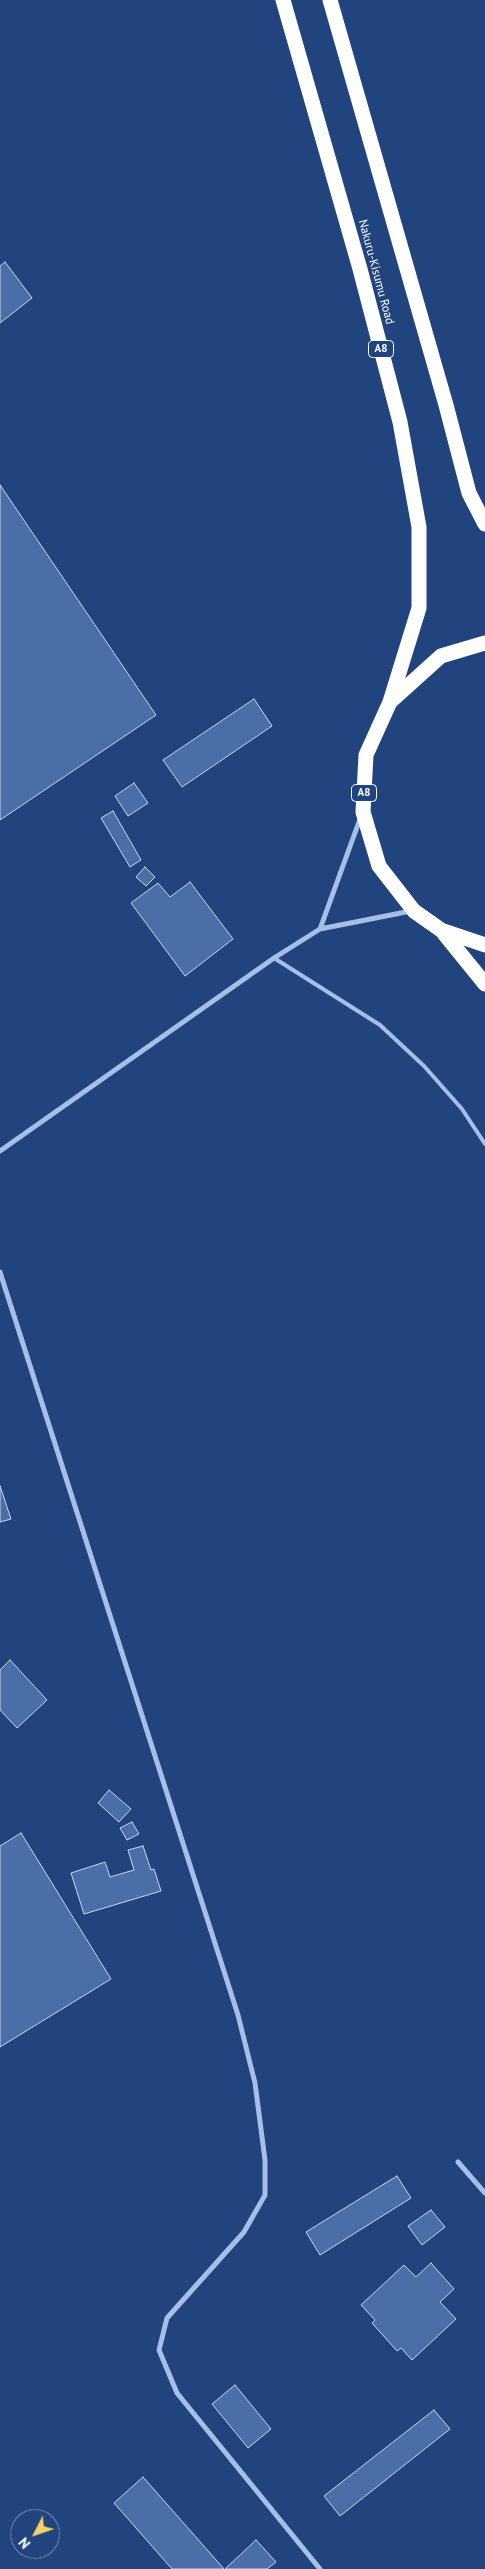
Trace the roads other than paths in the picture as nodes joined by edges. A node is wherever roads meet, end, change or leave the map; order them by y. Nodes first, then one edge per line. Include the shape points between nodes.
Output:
1 (283, 0) edge
2 (330, 0) edge
3 (485, 524) edge
4 (485, 643) edge
5 (390, 702) junction
6 (363, 812) junction
7 (414, 911) junction
8 (320, 928) junction
9 (441, 930) junction
10 (485, 946) edge
11 (274, 958) junction
12 (485, 984) edge
13 (485, 1144) edge
14 (0, 1151) edge
15 (0, 1272) edge
16 (458, 2162) dead end
17 (485, 2192) edge
18 (320, 2569) edge

1 - 5 highway, Nakuru-Kisumu Road / A8 via 400,422 420,527 419,608
2 - 3 highway via 469,493
4 - 5 highway, A8 via 441,656
5 - 6 highway, A8 via 366,755
6 - 7 highway, A8 via 379,866
6 - 8 street
7 - 8 street
7 - 9 highway, A8
8 - 11 street
9 - 10 highway, A8
9 - 12 highway, A8
11 - 13 lane via 380,1025 424,1066 462,1109
11 - 14 street
15 - 18 street via 238,2015 256,2083 266,2160 265,2195 244,2232 167,2318 159,2350 176,2393
16 - 17 street

